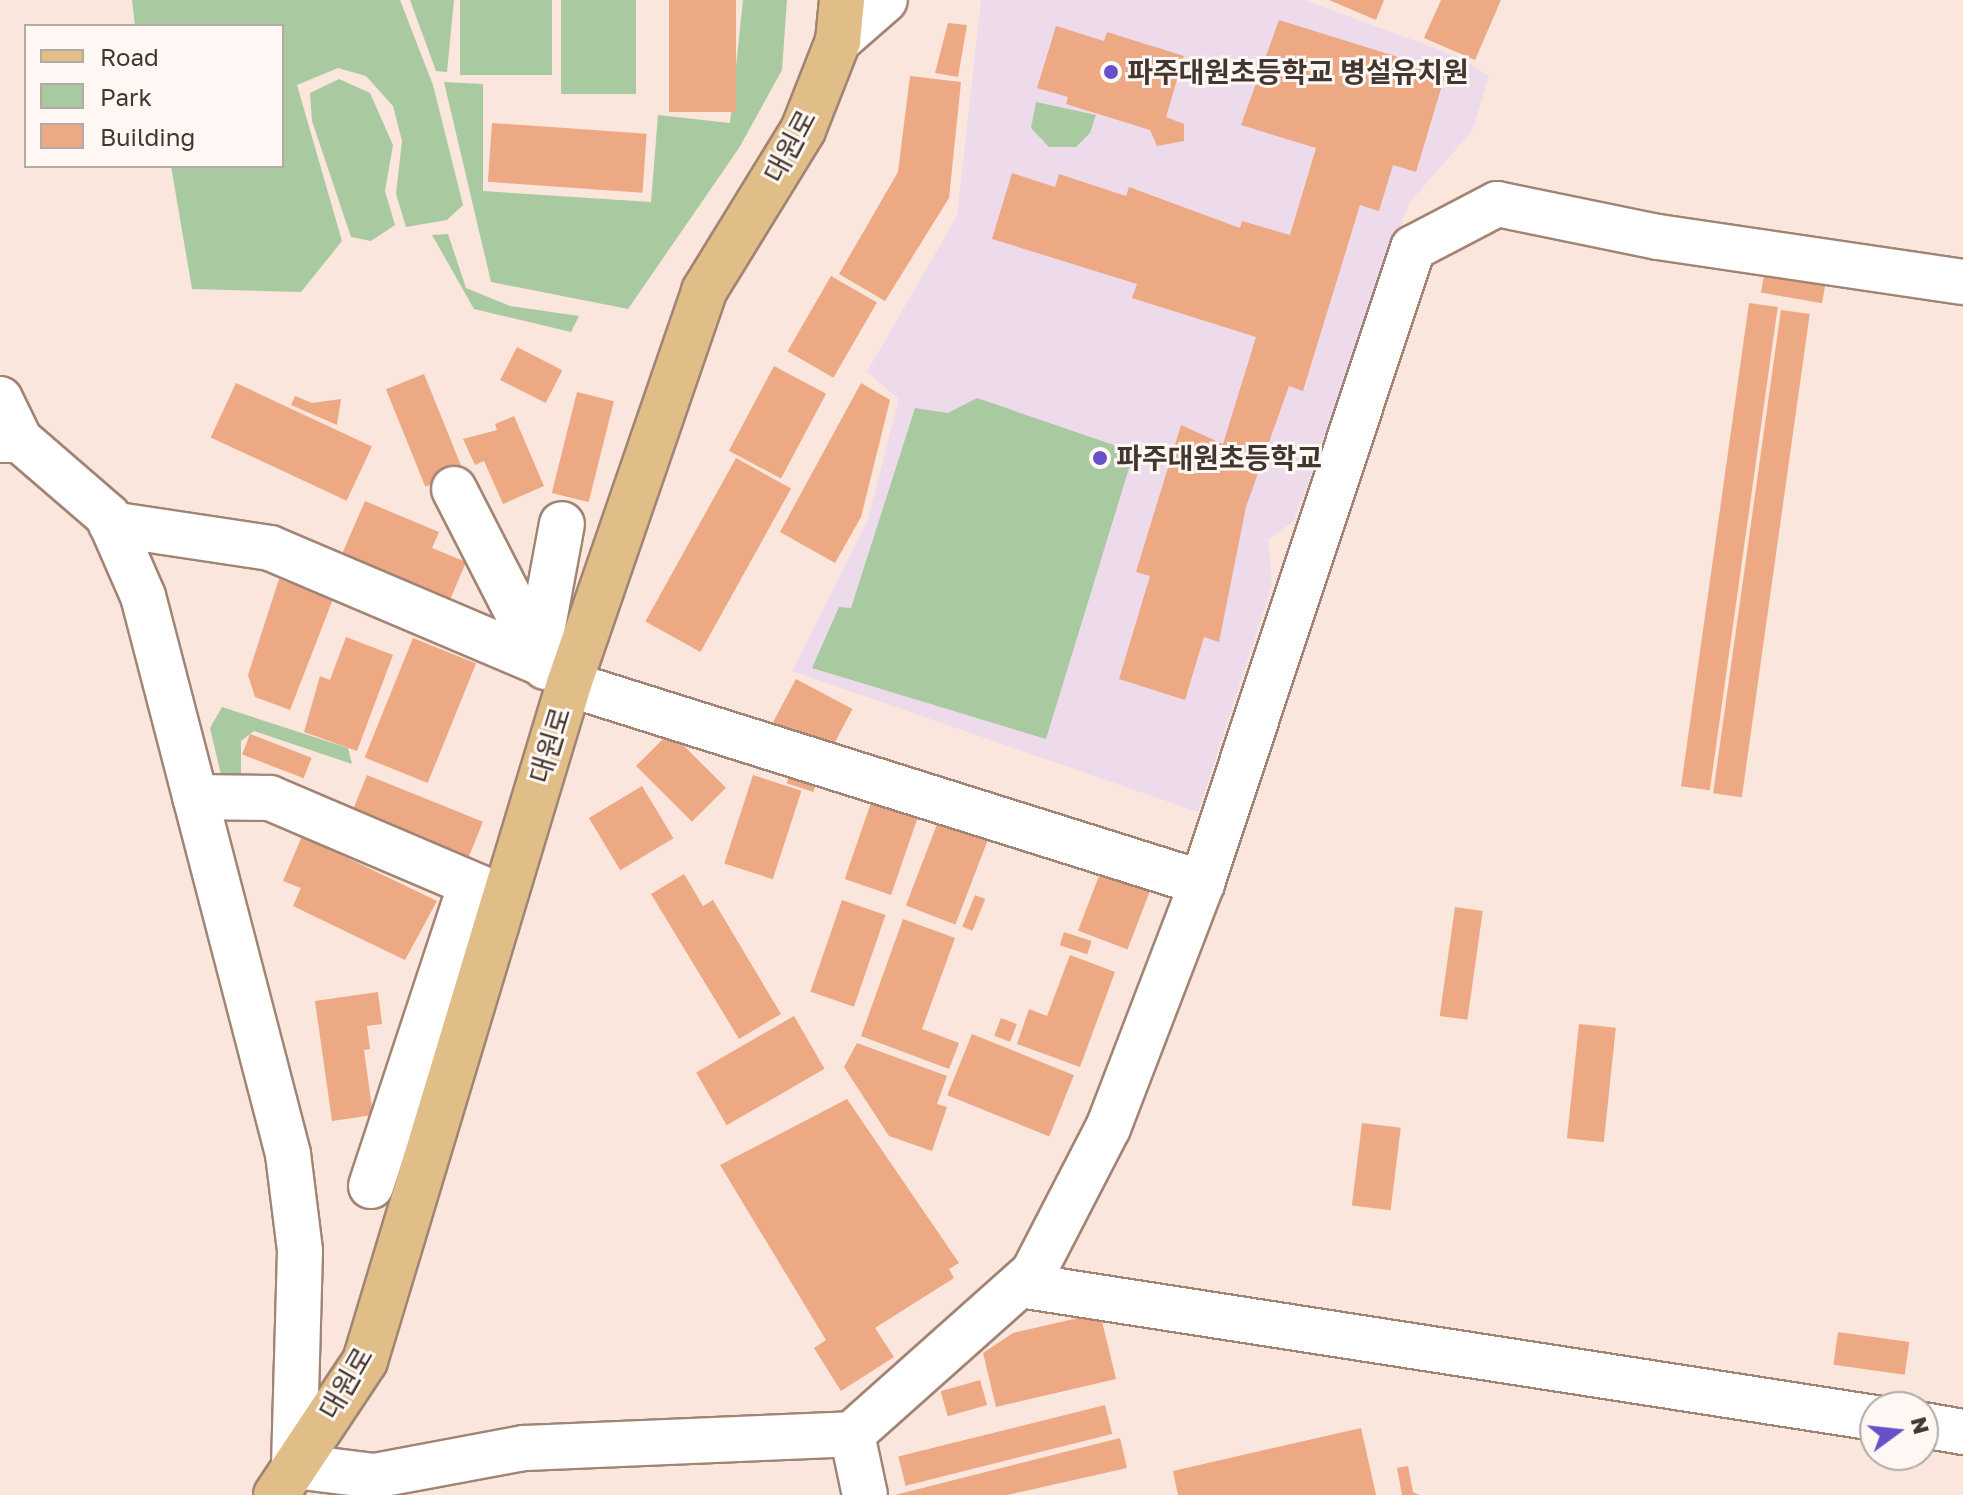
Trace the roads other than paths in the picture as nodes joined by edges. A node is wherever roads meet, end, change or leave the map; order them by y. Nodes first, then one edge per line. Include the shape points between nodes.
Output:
1 (885, 0) edge
2 (840, 20) edge
3 (1963, 282) edge
4 (0, 399) edge
5 (10, 440) edge
6 (454, 489) dead end
7 (111, 524) junction
8 (562, 524) dead end
9 (556, 670) junction
10 (195, 797) junction
11 (1202, 883) junction
12 (487, 893) junction
13 (371, 1186) dead end
14 (1020, 1285) junction
15 (1859, 1416) edge
16 (1939, 1428) edge
17 (1963, 1432) edge
18 (852, 1434) junction
19 (285, 1481) edge
20 (865, 1495) edge

1 - 2 street
2 - 9 main road, 대원로 via 803,130 704,291
3 - 11 street via 1658,237 1497,204 1413,248
4 - 5 street
5 - 7 street
6 - 9 street
7 - 9 street via 270,548
7 - 10 street via 143,596
8 - 9 street
9 - 11 street
9 - 12 main road, 대원로
10 - 12 street via 270,798
10 - 19 street via 288,1154 300,1251
11 - 14 street via 1108,1128 1033,1273
12 - 13 street
12 - 19 main road, 대원로 via 365,1361
14 - 15 street
14 - 18 street
16 - 17 street
18 - 19 street via 524,1448 374,1476
18 - 20 street

